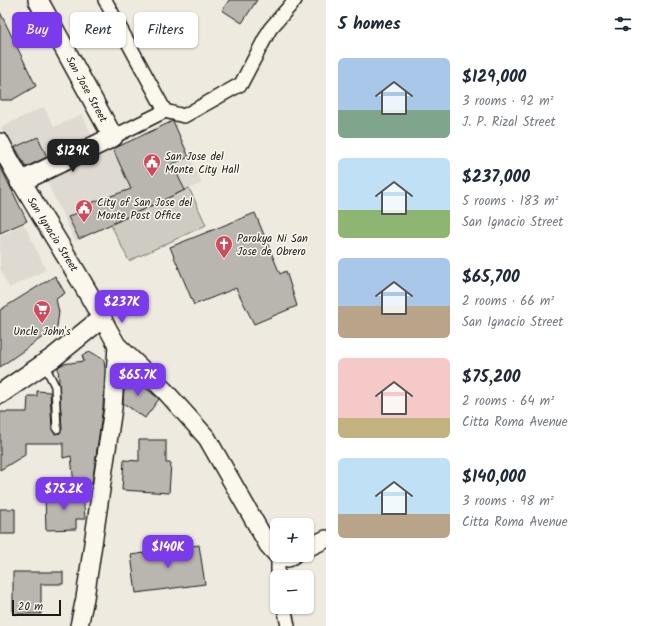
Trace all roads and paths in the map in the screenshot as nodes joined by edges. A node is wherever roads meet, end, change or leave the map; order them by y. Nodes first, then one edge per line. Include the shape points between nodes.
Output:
1 (38, 0) edge
2 (105, 0) edge
3 (295, 0) edge
4 (165, 111) junction
5 (113, 137) junction
6 (0, 143) edge
7 (20, 182) junction
8 (102, 318) junction
9 (117, 344) junction
10 (44, 364) junction
11 (0, 394) edge
12 (57, 429) dead end
13 (325, 540) edge
14 (314, 545) edge
15 (270, 547) edge
16 (285, 614) edge
17 (79, 626) edge
18 (288, 626) edge

1 - 5 main road, San Jose Street
2 - 4 street
3 - 4 street via 270,29 241,84 184,116
4 - 5 street
5 - 7 main road
6 - 7 main road, San Ignacio Street
7 - 8 main road, San Ignacio Street via 71,262
8 - 9 street, San Ignacio Street
8 - 10 main road
9 - 15 street, San Ignacio Street via 165,391 207,438
9 - 17 street via 114,408
10 - 11 main road
10 - 12 lane via 55,386
13 - 14 street
16 - 18 street

